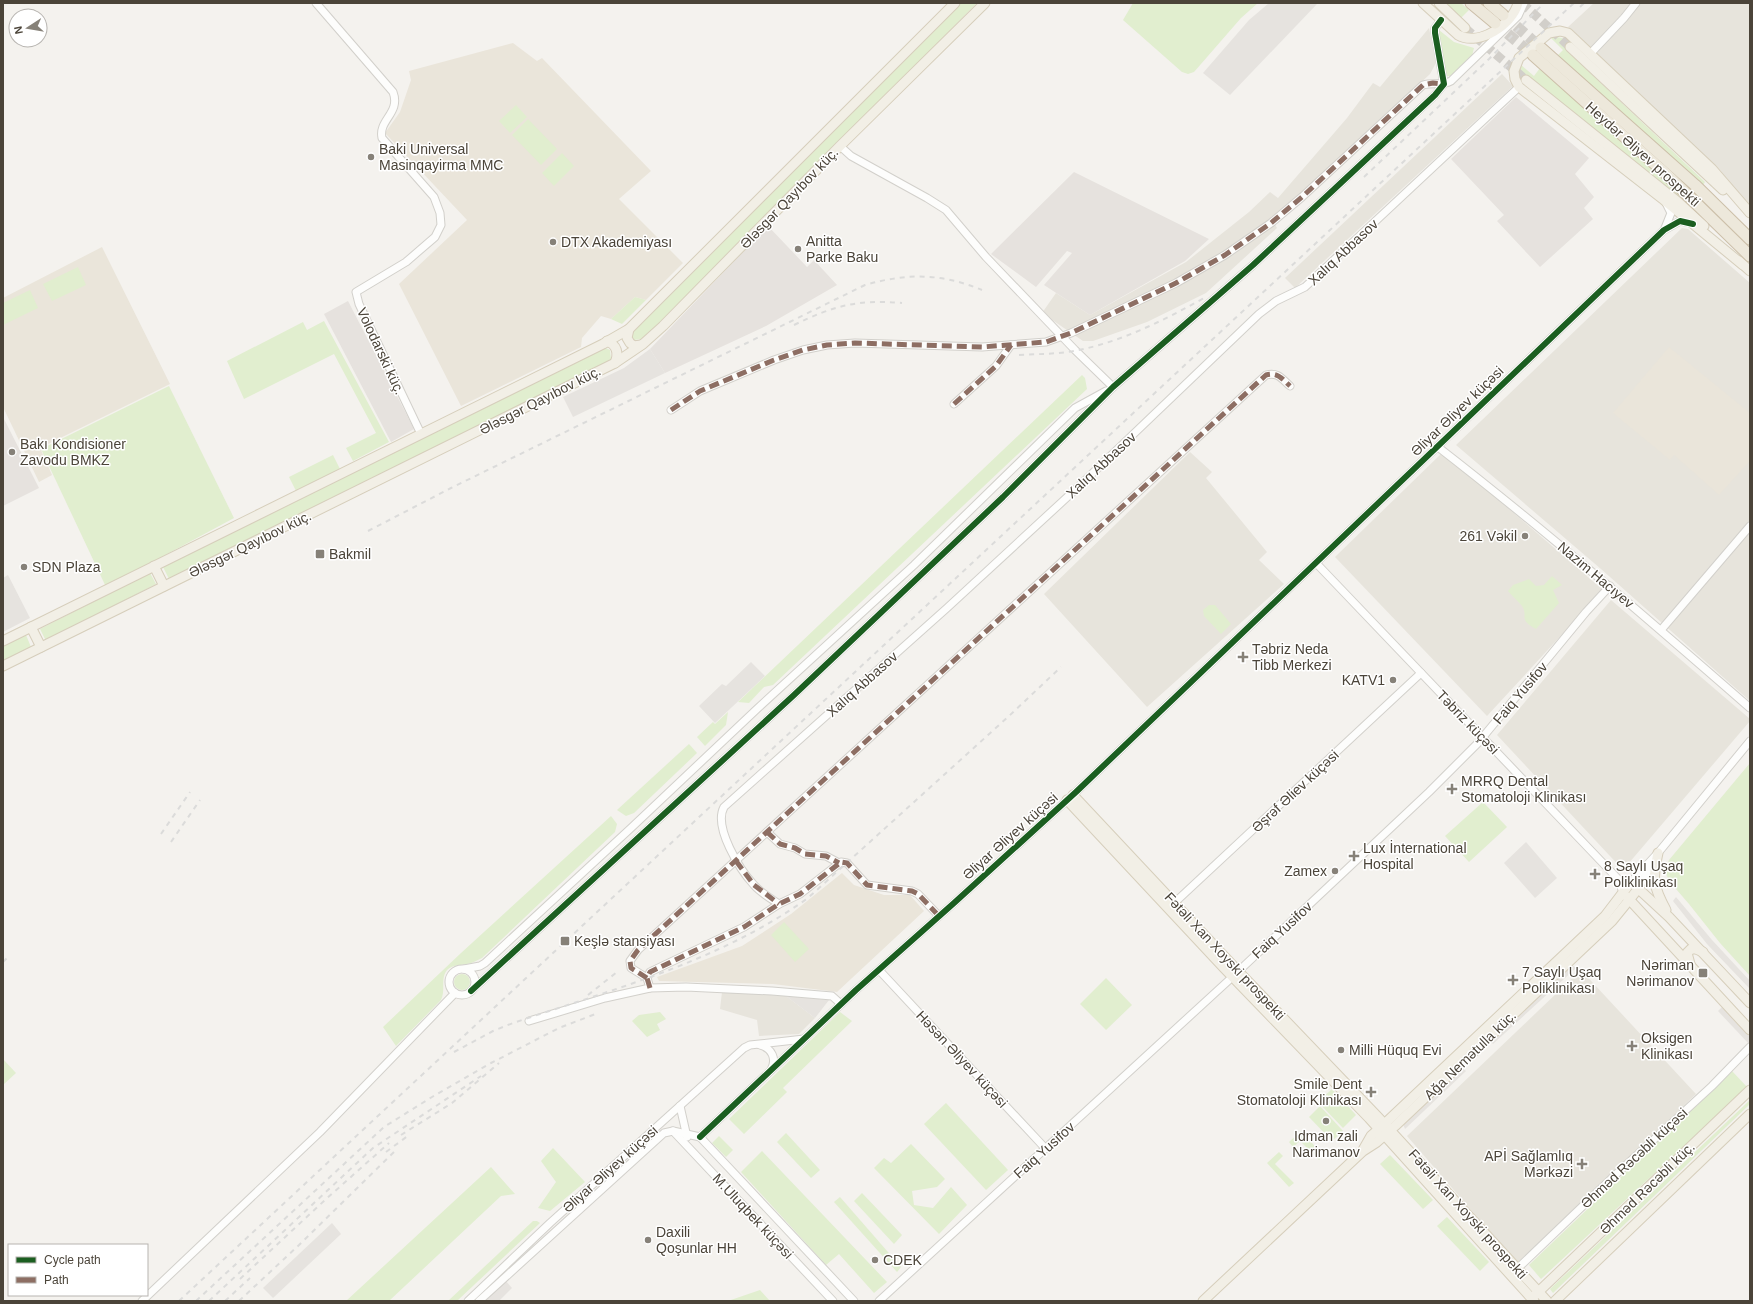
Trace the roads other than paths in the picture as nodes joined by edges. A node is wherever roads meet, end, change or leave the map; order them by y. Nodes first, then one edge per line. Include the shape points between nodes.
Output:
1 (316, 3) edge
2 (955, 3) edge
3 (985, 3) edge
4 (1423, 3) edge
5 (1439, 3) edge
6 (1471, 3) edge
7 (1489, 3) edge
8 (1518, 3) edge
9 (1524, 3) edge
10 (1636, 3) edge
11 (1503, 15) tunnel mouth
12 (1441, 20) junction
13 (1494, 23) tunnel mouth
14 (1465, 28) tunnel mouth
15 (1570, 47) tunnel mouth
16 (1541, 48) tunnel mouth
17 (1590, 54) junction
18 (1533, 55) tunnel mouth
19 (1526, 80) tunnel mouth
20 (1444, 84) junction
21 (1519, 87) junction
22 (840, 146) junction
23 (1664, 200) junction
24 (1750, 214) edge
25 (1693, 224) junction
26 (1664, 230) junction
27 (1750, 239) edge
28 (1748, 264) edge
29 (629, 329) junction
30 (1062, 337) junction
31 (607, 341) junction
32 (643, 344) junction
33 (1011, 345) junction
34 (615, 362) junction
35 (1290, 386) dead end
36 (1113, 387) junction
37 (954, 404) dead end
38 (671, 410) dead end
39 (421, 434) junction
40 (1438, 447) junction
41 (1750, 526) edge
42 (1316, 563) junction
43 (154, 566) junction
44 (164, 586) junction
45 (1610, 586) junction
46 (32, 626) junction
47 (1661, 630) junction
48 (3, 641) edge
49 (41, 647) junction
50 (3, 666) edge
51 (1421, 673) junction
52 (1750, 708) edge
53 (1483, 737) junction
54 (1750, 742) edge
55 (1070, 797) junction
56 (767, 832) junction
57 (1658, 853) junction
58 (736, 861) junction
59 (839, 863) junction
60 (1619, 880) junction
61 (1631, 882) junction
62 (1638, 889) junction
63 (1623, 893) junction
64 (1630, 900) junction
65 (779, 904) junction
66 (1171, 905) junction
67 (939, 916) junction
68 (1669, 916) junction
69 (1703, 952) junction
70 (1690, 964) junction
71 (464, 969) junction
72 (879, 970) junction
73 (1235, 974) junction
74 (647, 978) junction
75 (650, 988) junction
76 (471, 991) junction
77 (455, 993) junction
78 (1750, 1003) edge
79 (841, 1004) junction
80 (529, 1021) dead end
81 (1750, 1030) edge
82 (804, 1039) junction
83 (758, 1044) junction
84 (1750, 1047) edge
85 (770, 1073) junction
86 (1750, 1090) edge
87 (680, 1106) junction
88 (1750, 1114) edge
89 (1386, 1128) junction
90 (672, 1131) junction
91 (687, 1134) junction
92 (700, 1137) junction
93 (690, 1148) junction
94 (1045, 1148) junction
95 (550, 1223) junction
96 (556, 1230) junction
97 (1517, 1269) junction
98 (148, 1295) edge
99 (1536, 1295) edge
100 (468, 1301) edge
101 (480, 1301) edge
102 (833, 1301) edge
103 (854, 1301) edge
104 (879, 1301) edge
105 (1203, 1301) edge
106 (1546, 1301) edge
107 (1555, 1301) edge

1 - 39 street, Volodarski küç. via 393,92 394,109 381,129 382,138 438,204 441,225 435,237 406,262 356,292 358,304
2 - 29 main road, Ələsgər Qayıbov küç.
3 - 22 main road, Ələsgər Qayıbov küç.
4 - 12 main road
5 - 14 main road
6 - 13 highway
7 - 11 highway
8 - 12 main road via 1511,16 1492,33 1481,38 1461,36
9 - 20 street via 1518,16 1454,78
10 - 17 street
12 - 20 street via 1436,26 1435,33
15 - 24 main road
16 - 27 highway, Heydər Əliyev prospekti via 1695,184
17 - 21 main road via 1568,33 1549,33 1515,64 1514,75
17 - 24 main road via 1712,169
18 - 28 highway, Heydər Əliyev prospekti via 1665,173
19 - 28 main road via 1685,208
20 - 30 street via 1423,85 1294,205 1225,254 1176,283
20 - 36 street via 1252,265
21 - 23 main road
21 - 58 street, Xalıq Abbasov via 1305,287 1259,314 947,608 724,807 721,816 725,837
22 - 30 street via 851,156 946,210 986,257
22 - 32 main road, Ələsgər Qayıbov küç.
23 - 25 main road
23 - 26 street, Əliyar Əliyev küçəsi via 1671,213
25 - 26 street, Əliyar Əliyev küçəsi via 1680,221
25 - 28 main road
26 - 40 street, Əliyar Əliyev küçəsi
29 - 31 main road, Ələsgər Qayıbov küç.
29 - 32 main road via 626,338 630,343 634,346
30 - 33 street via 1046,342
30 - 36 street
31 - 34 main road via 616,349
31 - 39 main road, Ələsgər Qayıbov küç.
32 - 34 main road, Ələsgər Qayıbov küç.
33 - 37 street via 996,366
33 - 38 street via 827,345 767,362 700,391
34 - 44 main road, Ələsgər Qayıbov küç.
35 - 56 street via 1279,376 1266,375
36 - 71 street via 1075,408 914,565 490,958 480,966
36 - 76 street via 1003,498
39 - 43 main road, Ələsgər Qayıbov küç.
40 - 42 street, Əliyar Əliyev küçəsi
40 - 45 street, Nazim Hacıyev
41 - 47 street
42 - 51 street, Təbriz küçəsi
42 - 55 street, Əliyar Əliyev küçəsi
43 - 44 main road
43 - 46 main road, Ələsgər Qayıbov küç.
44 - 49 main road, Ələsgər Qayıbov küç.
45 - 47 street, Nazim Hacıyev
45 - 53 street, Faiq Yusifov
46 - 48 main road, Ələsgər Qayıbov küç.
46 - 49 main road
47 - 52 street, Nazim Hacıyev
49 - 50 main road, Ələsgər Qayıbov küç.
51 - 53 street, Təbriz küçəsi
51 - 66 street, Əşrəf Əliev küçəsi
53 - 60 street, Təbriz küçəsi
53 - 73 street, Faiq Yusifov via 1375,843
54 - 57 street
55 - 66 main road, Fətəli Xan Xoyski prospekti
55 - 67 street, Əliyar Əliyev küçəsi
56 - 58 street
56 - 59 street via 780,844 805,854 826,856
57 - 61 street
57 - 62 street
57 - 68 main road via 1654,884
58 - 65 street, Xalıq Abbasov via 754,885
58 - 74 street via 633,957 630,961 631,968
59 - 65 street via 800,894
59 - 67 street via 847,863 867,885 912,891
60 - 61 street
60 - 63 street
61 - 62 main road
61 - 63 main road, Ağa Nemətulla küç.
62 - 64 main road, Ağa Nemətulla küç.
62 - 68 main road
63 - 64 main road
63 - 89 main road, Ağa Nemətulla küç. via 1612,908
64 - 70 main road
64 - 89 main road, Ağa Nemətulla küç. via 1606,927
65 - 74 street via 722,939 650,972
66 - 73 main road, Fətəli Xan Xoyski prospekti
67 - 72 street, Əliyar Əliyev küçəsi
68 - 69 main road
69 - 70 main road via 1691,949 1687,954
69 - 78 main road
70 - 81 main road
71 - 76 street via 473,976 474,984
71 - 77 street via 456,971 450,977 450,986
72 - 79 street, Əliyar Əliyev küçəsi
72 - 94 street, Həsən Əliyev küçəsi
73 - 89 main road, Fətəli Xan Xoyski prospekti
73 - 94 street, Faiq Yusifov
74 - 75 street
75 - 79 street via 686,987 832,996
75 - 80 street via 604,998
76 - 77 street via 463,995
77 - 98 street via 320,1132
79 - 82 street, Əliyar Əliyev küçəsi
82 - 83 street, Əliyar Əliyev küçəsi
82 - 85 street, Əliyar Əliyev küçəsi
83 - 85 street via 767,1048 774,1057
83 - 87 street, Əliyar Əliyev küçəsi via 744,1048
84 - 97 street, Əhməd Rəcəbli küçəsi via 1712,1086
85 - 92 street, Əliyar Əliyev küçəsi
86 - 99 main road, Əhməd Rəcəbli küç.
87 - 91 street
87 - 95 street, Əliyar Əliyev küçəsi
88 - 107 main road, Əhməd Rəcəbli küç.
89 - 97 main road, Fətəli Xan Xoyski prospekti
89 - 99 main road, Fətəli Xan Xoyski prospekti via 1521,1286
89 - 105 main road via 1371,1136 1363,1151
90 - 91 street, Əliyar Əliyev küçəsi
90 - 93 street, M.Uluqbek küçəsi
90 - 96 street, Əliyar Əliyev küçəsi via 664,1133
91 - 92 street, Əliyar Əliyev küçəsi
91 - 93 street
92 - 103 street, M.Uluqbek küçəsi
93 - 102 street, M.Uluqbek küçəsi
94 - 104 street, Faiq Yusifov
95 - 96 street
95 - 100 street, Əliyar Əliyev küçəsi
96 - 101 street, Əliyar Əliyev küçəsi
97 - 99 main road, Fətəli Xan Xoyski prospekti
99 - 106 main road

